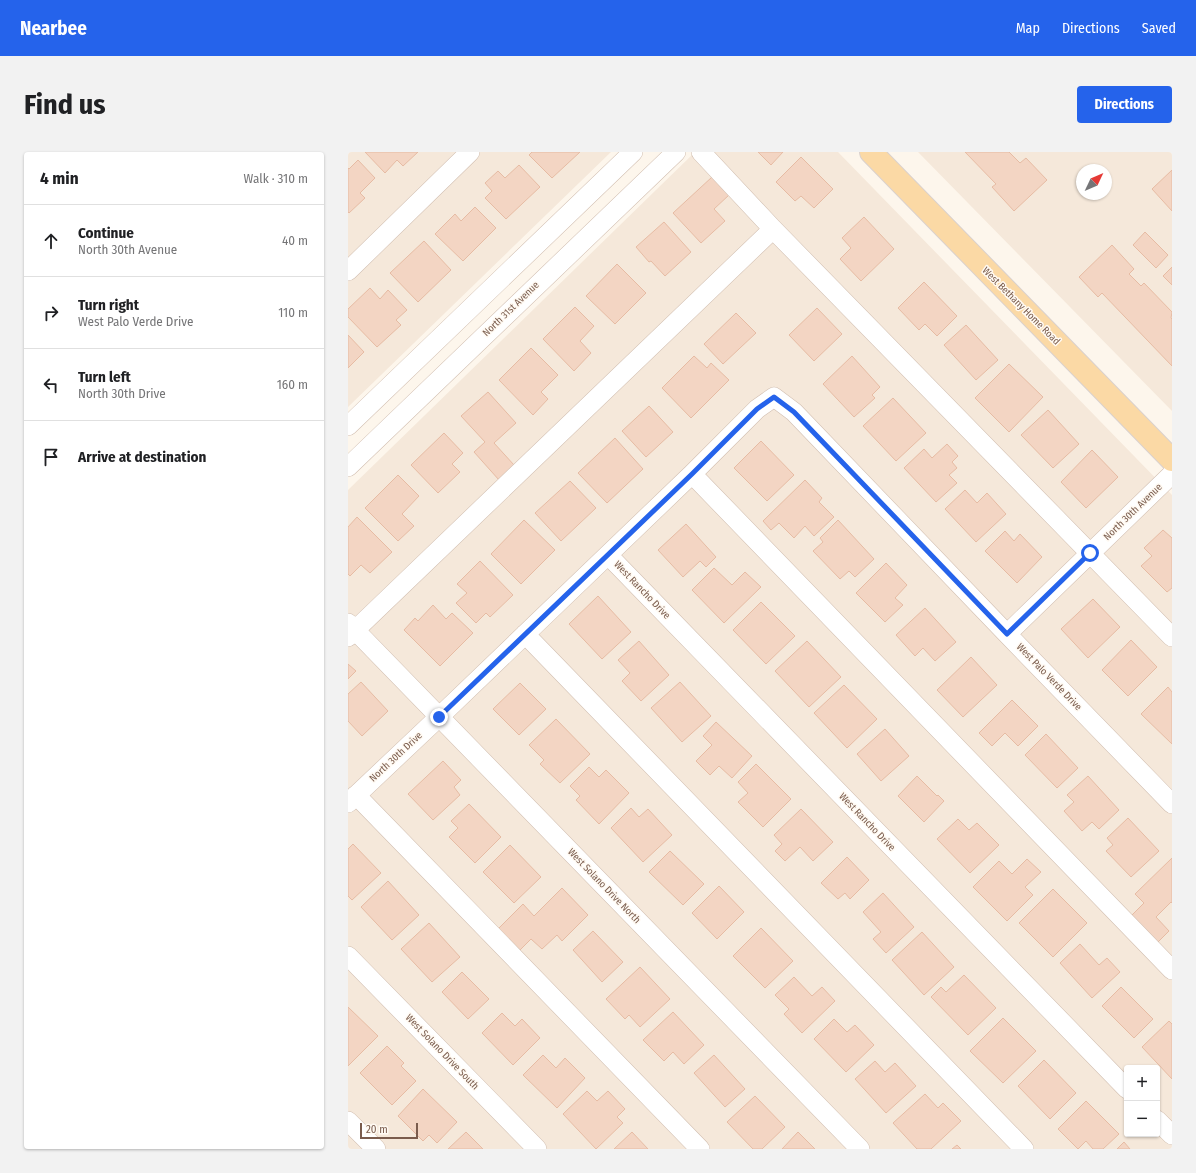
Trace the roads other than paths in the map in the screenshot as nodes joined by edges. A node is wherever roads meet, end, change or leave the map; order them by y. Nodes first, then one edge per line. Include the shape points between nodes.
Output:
1 (470, 152) edge
2 (633, 152) edge
3 (676, 152) edge
4 (701, 152) edge
5 (871, 152) edge
6 (773, 229) junction
7 (348, 271) edge
8 (501, 280) junction
9 (521, 300) junction
10 (774, 397) joint
11 (348, 426) edge
12 (1172, 460) edge
13 (348, 467) edge
14 (692, 474) junction
15 (1172, 474) edge
16 (1090, 553) junction
17 (608, 555) junction
18 (350, 630) edge
19 (526, 634) junction
20 (1007, 634) junction
21 (1172, 637) edge
22 (439, 717) junction
23 (352, 799) edge
24 (1172, 804) edge
25 (348, 956) edge
26 (1172, 970) edge
27 (1124, 1086) edge
28 (348, 1120) edge
29 (1160, 1123) edge
30 (1172, 1136) edge
31 (376, 1149) edge
32 (537, 1149) edge
33 (700, 1149) edge
34 (860, 1149) edge
35 (1024, 1149) edge

1 - 7 street
2 - 8 street
3 - 9 street, North 31st Avenue
4 - 6 street
5 - 12 main road, West Bethany Home Road
6 - 16 street
6 - 18 street
8 - 9 street
8 - 11 street
9 - 13 street, North 31st Avenue
10 - 14 street, North 30th Drive via 757,409
10 - 20 street, West Palo Verde Drive via 794,412
14 - 17 street, North 30th Drive
14 - 26 street
15 - 16 street, North 30th Avenue
16 - 20 street, North 30th Avenue
16 - 21 street
17 - 19 street, North 30th Drive
17 - 27 street, West Rancho Drive
18 - 22 street, West Solano Drive North
19 - 22 street, North 30th Drive
19 - 35 street
20 - 24 street, West Palo Verde Drive
22 - 23 street, North 30th Drive
22 - 34 street, West Solano Drive North
23 - 33 street
25 - 32 street, West Solano Drive South
28 - 31 street
29 - 30 street

